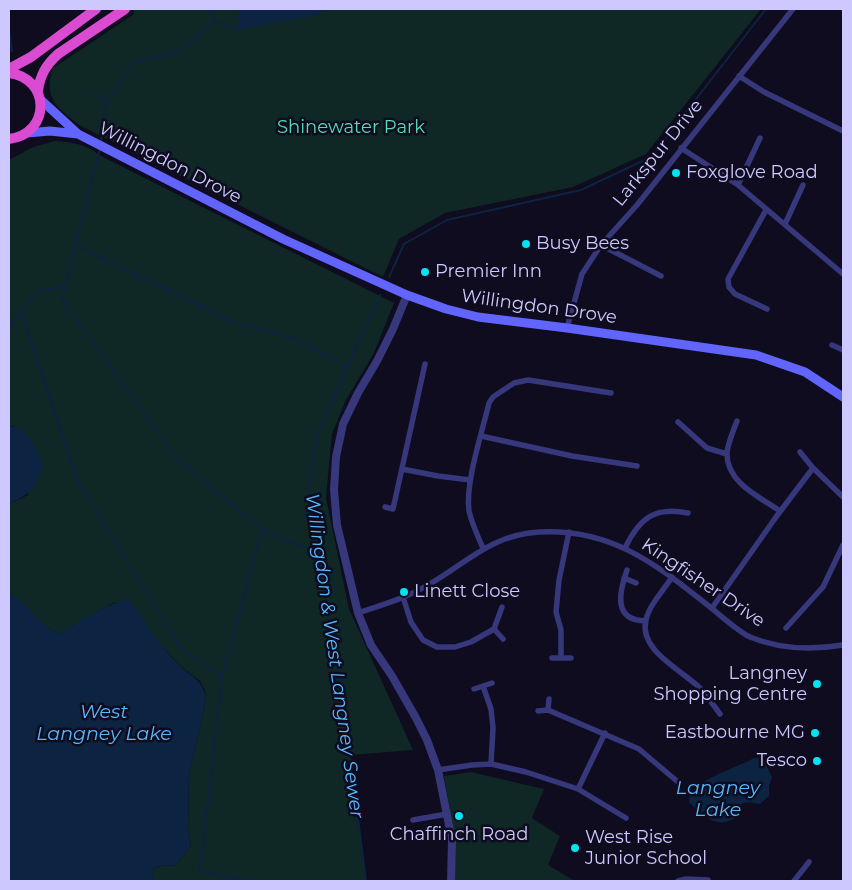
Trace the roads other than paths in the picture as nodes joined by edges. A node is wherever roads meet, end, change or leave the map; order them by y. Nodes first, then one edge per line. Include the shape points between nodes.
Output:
1 (96, 9) edge
2 (125, 9) edge
3 (792, 9) edge
4 (9, 71) edge
5 (739, 76) junction
6 (39, 95) junction
7 (843, 131) edge
8 (27, 133) junction
9 (78, 134) junction
10 (760, 138) dead end
11 (11, 139) edge
12 (681, 148) junction
13 (803, 185) dead end
14 (738, 186) junction
15 (766, 210) junction
16 (785, 224) junction
17 (601, 245) junction
18 (843, 272) edge
19 (661, 276) dead end
20 (407, 295) junction
21 (767, 309) dead end
22 (568, 328) junction
23 (832, 345) dead end
24 (843, 350) edge
25 (425, 364) dead end
26 (611, 393) dead end
27 (843, 397) edge
28 (737, 420) dead end
29 (678, 422) dead end
30 (482, 436) junction
31 (800, 452) dead end
32 (727, 454) junction
33 (637, 466) dead end
34 (813, 468) junction
35 (402, 469) junction
36 (470, 480) junction
37 (843, 497) edge
38 (385, 507) dead end
39 (780, 511) junction
40 (688, 513) dead end
41 (569, 532) junction
42 (483, 548) junction
43 (625, 548) junction
44 (843, 550) edge
45 (626, 570) dead end
46 (672, 577) junction
47 (624, 578) junction
48 (636, 583) dead end
49 (403, 597) junction
50 (502, 607) dead end
51 (712, 608) junction
52 (358, 613) junction
53 (645, 621) junction
54 (786, 628) dead end
55 (494, 629) junction
56 (503, 639) dead end
57 (843, 645) edge
58 (552, 658) dead end
59 (561, 658) junction
60 (571, 658) dead end
61 (492, 683) dead end
62 (483, 686) junction
63 (474, 689) dead end
64 (549, 699) dead end
65 (548, 710) junction
66 (538, 712) dead end
67 (720, 714) dead end
68 (605, 733) junction
69 (491, 764) junction
70 (438, 770) junction
71 (678, 782) dead end
72 (578, 789) junction
73 (447, 814) junction
74 (626, 818) dead end
75 (413, 820) dead end
76 (809, 862) dead end
77 (708, 872) dead end
78 (451, 881) edge
79 (678, 881) edge
80 (708, 881) edge
81 (794, 881) edge

1 - 4 highway
2 - 6 highway via 58,54 41,75
3 - 5 street, Larkspur Drive
4 - 6 highway via 26,78
5 - 7 street
5 - 12 street, Larkspur Drive
6 - 8 highway via 41,109 34,126
6 - 9 main road, Willingdon Drove
8 - 9 main road, Willingdon Drove
8 - 11 highway
9 - 20 main road, Willingdon Drove via 283,239
10 - 14 street
12 - 14 street
12 - 17 street, Larkspur Drive
13 - 16 street
14 - 15 street
15 - 16 street
15 - 21 street via 728,279 729,288 735,294
16 - 18 street
17 - 19 street
17 - 22 street, Larkspur Drive via 582,274
20 - 22 main road, Willingdon Drove via 446,310 478,317
20 - 52 street via 393,329 343,424 336,458 337,525
22 - 27 main road, Willingdon Drove via 756,354 805,372
23 - 24 street
25 - 35 street
26 - 30 street via 528,380 514,382 489,403
28 - 32 street
29 - 32 street via 707,448
30 - 33 street via 572,456
30 - 36 street
31 - 34 street
32 - 39 street via 733,474 741,485
34 - 37 street
34 - 39 street
35 - 36 street
35 - 38 street via 393,509
36 - 42 street via 470,512
39 - 51 street
40 - 43 street via 663,511 652,515 640,524
41 - 42 street, Kingfisher Drive via 538,532
41 - 43 street, Kingfisher Drive via 596,536
41 - 59 street via 556,612 561,630
42 - 49 street, Kingfisher Drive via 428,585
43 - 46 street, Kingfisher Drive
44 - 54 street via 823,587
45 - 47 street
46 - 51 street, Kingfisher Drive
46 - 53 street
47 - 48 street
47 - 53 street via 620,599 622,610 628,618
49 - 52 street, Kingfisher Drive
49 - 55 street via 411,622 422,640 437,647 455,647 471,642
50 - 55 street
51 - 57 street, Kingfisher Drive via 749,636 772,644 817,648
52 - 70 street via 371,646 416,718
53 - 67 street via 651,647 701,689
55 - 56 street
58 - 59 street
59 - 60 street
61 - 62 street
62 - 63 street
62 - 69 street via 493,728
64 - 65 street
65 - 66 street
65 - 68 street
68 - 71 street via 639,749
68 - 72 street
69 - 70 street
69 - 72 street
70 - 73 street
72 - 74 street
73 - 75 street
73 - 78 street via 452,840
76 - 81 street
77 - 80 street
79 - 80 street

